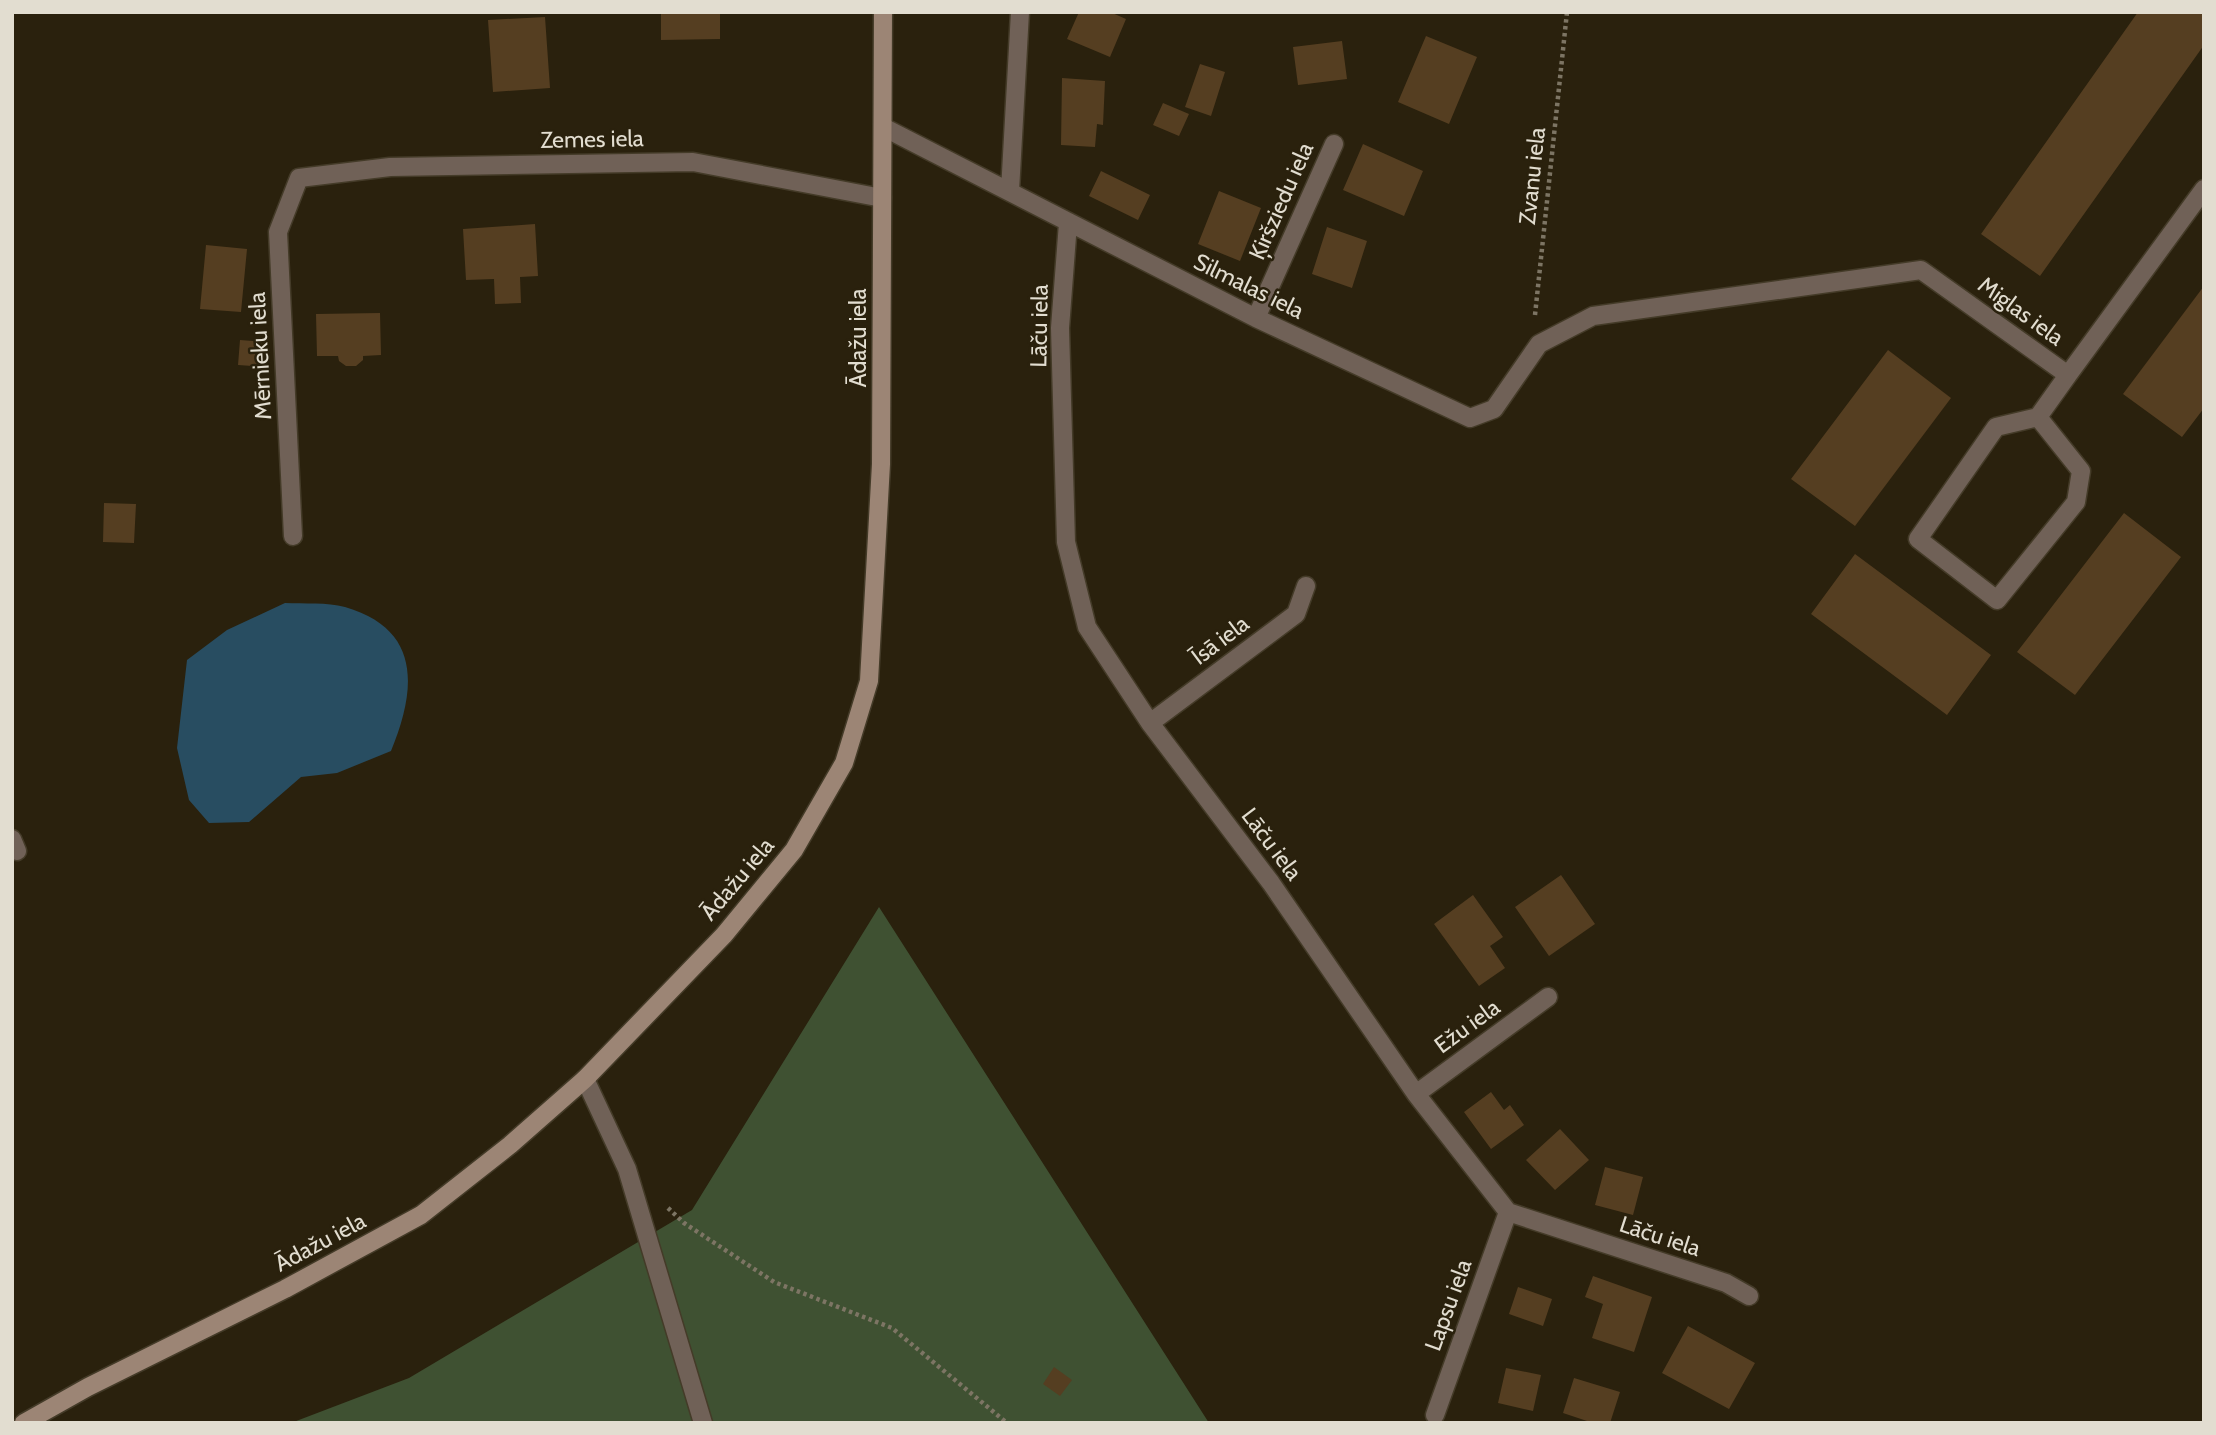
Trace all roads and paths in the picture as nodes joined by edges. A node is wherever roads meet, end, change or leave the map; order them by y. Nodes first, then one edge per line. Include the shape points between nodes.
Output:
1 (883, 12) edge
2 (1020, 12) edge
3 (1567, 12) edge
4 (883, 127) junction
5 (1334, 144) dead end
6 (299, 178) joint
7 (2204, 188) edge
8 (1010, 191) junction
9 (882, 198) junction
10 (1068, 223) junction
11 (1256, 317) junction
12 (1539, 344) junction
13 (2068, 375) junction
14 (2038, 417) junction
15 (293, 536) dead end
16 (1306, 586) dead end
17 (1150, 723) junction
18 (1548, 997) dead end
19 (585, 1079) junction
20 (1416, 1094) junction
21 (665, 1205) dead end
22 (1508, 1212) junction
23 (1749, 1296) dead end
24 (1434, 1415) dead end
25 (701, 1417) edge
26 (24, 1423) edge
27 (713, 1423) edge
28 (1007, 1423) edge

1 - 4 street, Ādažu iela
2 - 8 street
3 - 12 path, Zvanu iela via 1535,311
4 - 8 street, Silmalas iela
4 - 9 street, Ādažu iela
5 - 11 street, Ķiršziedu iela
6 - 9 street, Zemes iela via 390,167 693,162
6 - 15 street, Mērnieku iela via 278,232
7 - 13 street, Miglas iela
8 - 10 street, Silmalas iela
9 - 19 street, Ādažu iela via 881,464 869,681 844,763 794,850 724,935
10 - 11 street, Silmalas iela
10 - 17 street, Lāču iela via 1060,328 1066,542 1087,627
11 - 12 street, Silmalas iela via 1469,418 1494,409
12 - 13 street, Miglas iela via 1593,316 1921,270
13 - 14 street
14 - 14 street via 1996,427 1918,539 1997,600 2076,502 2081,471
16 - 17 street, Īsā iela via 1296,614
17 - 20 street, Lāču iela via 1271,883
18 - 20 street, Ežu iela
19 - 25 street via 626,1170
19 - 26 street, Ādažu iela via 421,1215
20 - 22 street, Lāču iela
21 - 28 path via 684,1223 774,1282 892,1328
22 - 23 street, Lāču iela via 1726,1283
22 - 24 street, Lapsu iela
25 - 27 street

